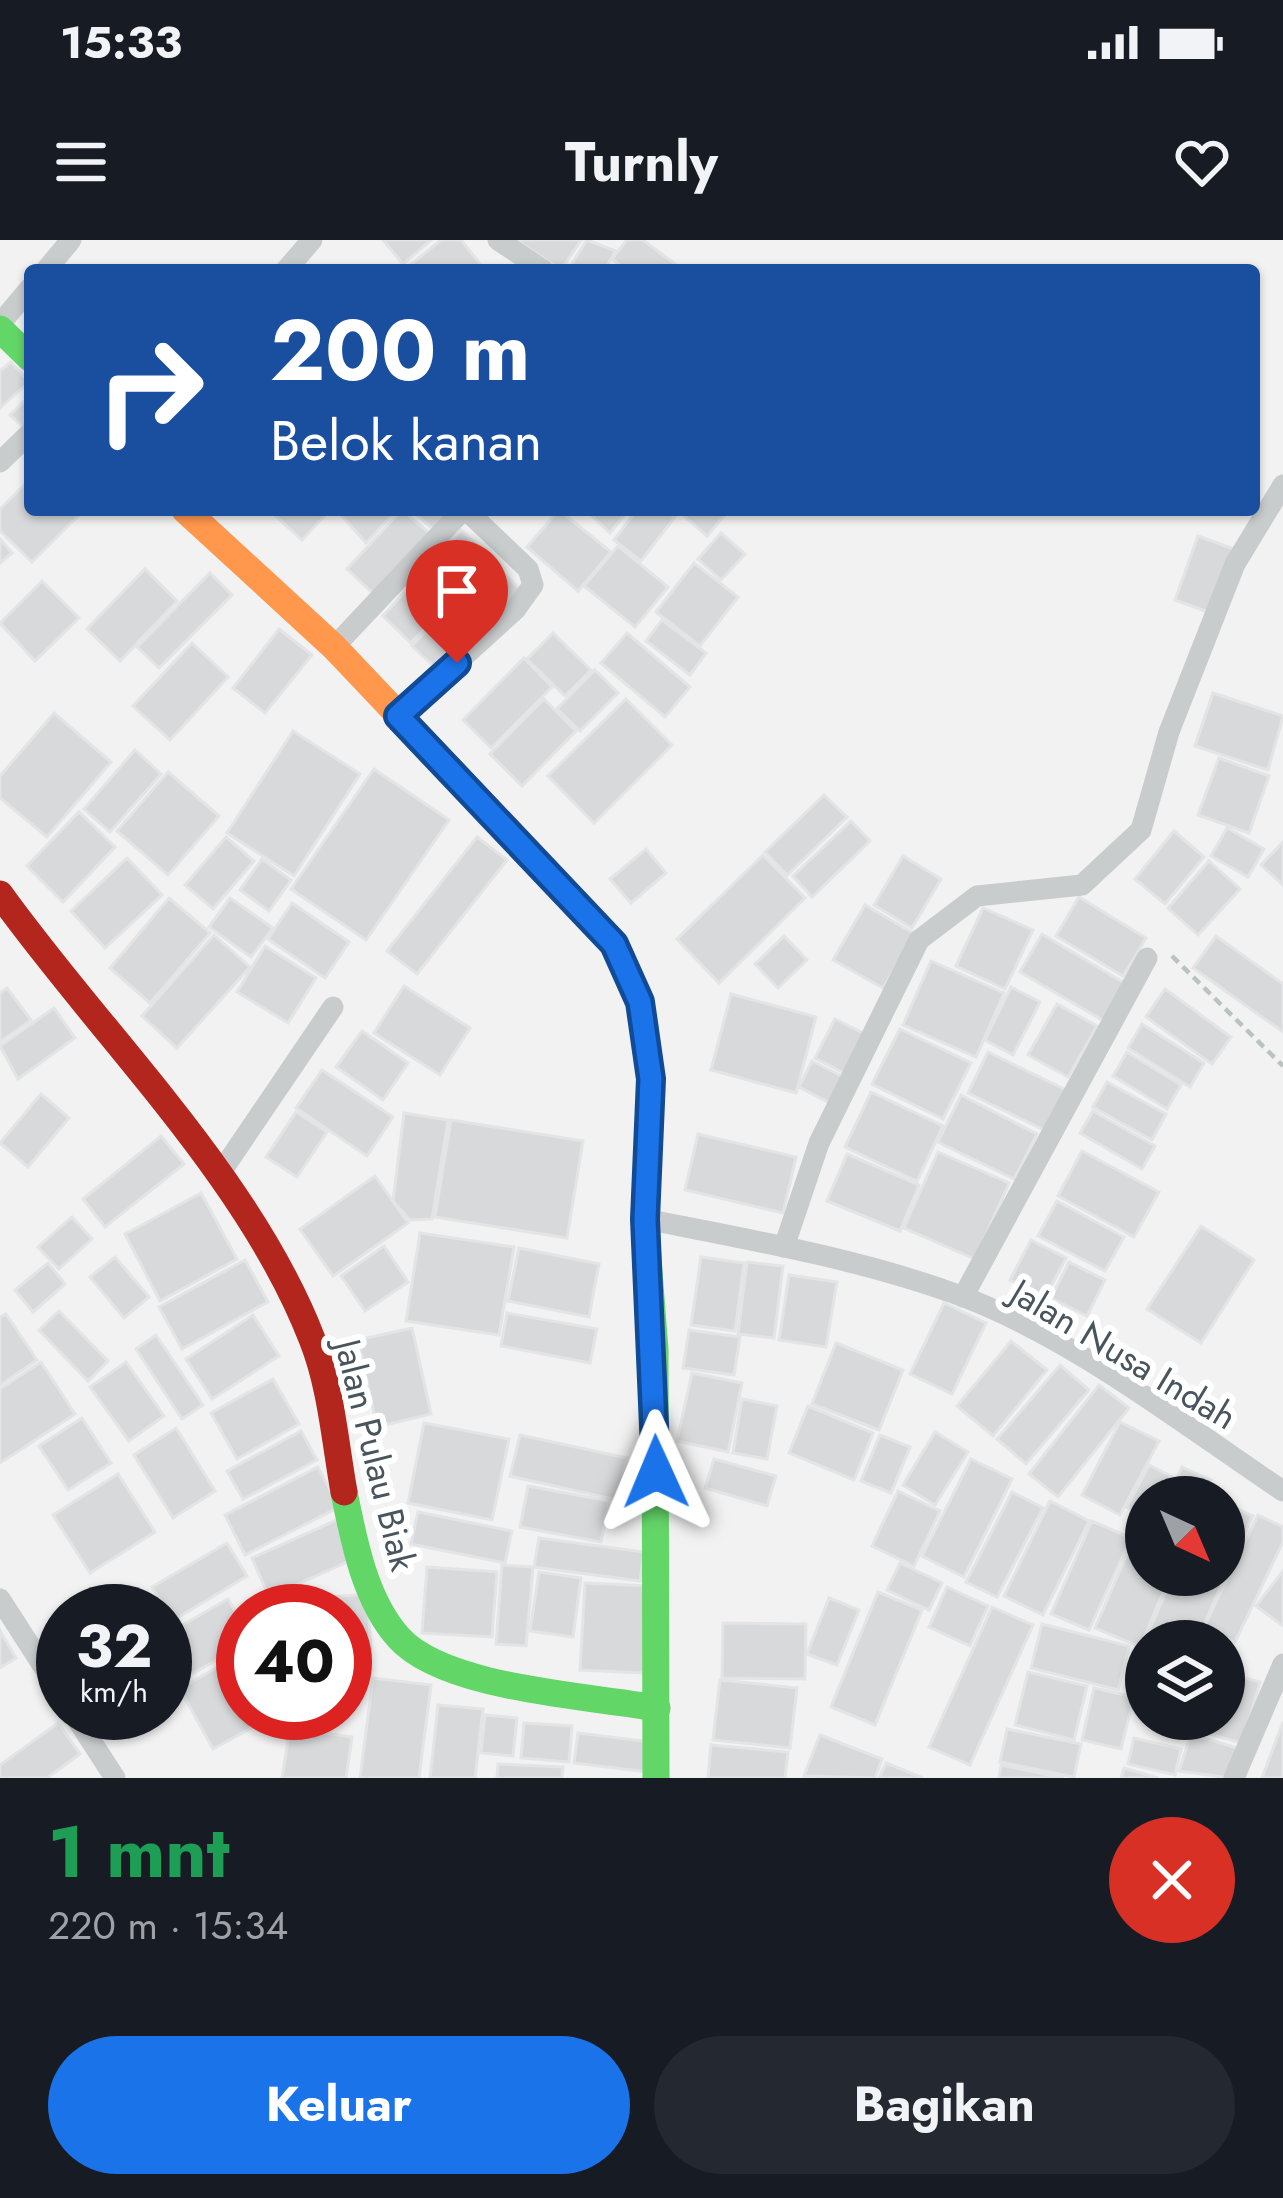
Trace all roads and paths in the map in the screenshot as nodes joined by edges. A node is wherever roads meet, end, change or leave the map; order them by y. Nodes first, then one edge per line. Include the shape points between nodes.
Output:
1 (71, 240) edge
2 (312, 240) edge
3 (498, 240) edge
4 (51, 264) edge
5 (291, 264) edge
6 (534, 264) edge
7 (24, 296) edge
8 (0, 326) edge
9 (24, 352) edge
10 (24, 439) edge
11 (0, 462) edge
12 (1283, 485) edge
13 (192, 516) edge
14 (458, 516) edge
15 (471, 516) edge
16 (334, 647) junction
17 (398, 716) junction
18 (0, 894) edge
19 (1147, 958) joint
20 (333, 1007) dead end
21 (1283, 1066) edge
22 (219, 1174) junction
23 (645, 1219) junction
24 (784, 1247) junction
25 (963, 1297) junction
26 (1283, 1491) edge
27 (0, 1599) edge
28 (36, 1655) edge
29 (1283, 1664) edge
30 (657, 1708) junction
31 (90, 1740) edge
32 (115, 1778) edge
33 (656, 1778) edge
34 (1234, 1778) edge

1 - 4 street
2 - 5 street
3 - 6 street
7 - 8 street
8 - 9 street
10 - 11 street
12 - 24 street via 1235,564 1169,732 1141,830 1082,885 976,896 919,940 819,1143
13 - 16 street
14 - 16 street
15 - 17 street via 528,569 533,585
16 - 17 street
17 - 23 street via 592,919 629,974 651,1079
18 - 22 street, Jalan Pulau Biak
19 - 21 path via 1166,950
19 - 25 street
20 - 22 street
22 - 30 street, Jalan Pulau Biak via 316,1347 365,1568 396,1636 470,1672
23 - 24 street, Jalan Nusa Indah
23 - 30 street via 655,1350
24 - 25 street, Jalan Nusa Indah
25 - 26 street, Jalan Nusa Indah via 1070,1351
27 - 28 street
29 - 34 street
30 - 33 street
31 - 32 street

